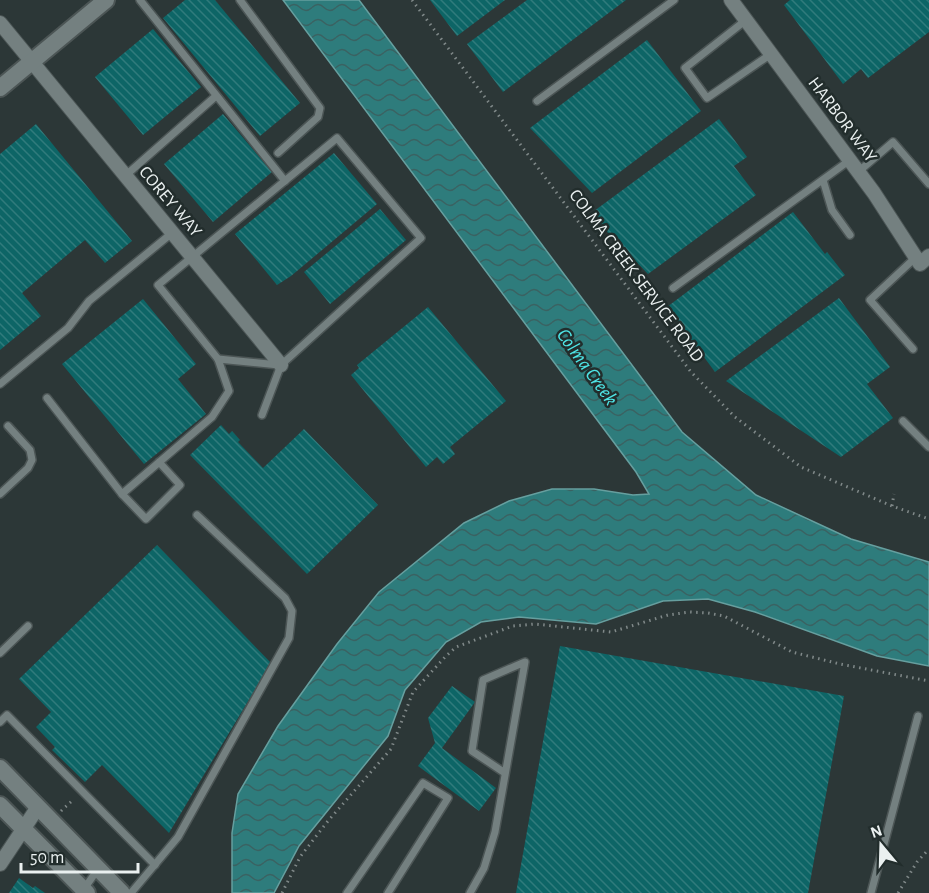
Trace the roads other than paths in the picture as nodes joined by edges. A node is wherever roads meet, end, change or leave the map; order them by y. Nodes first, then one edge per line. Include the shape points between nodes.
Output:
1 (106, 0) edge
2 (140, 0) edge
3 (240, 0) edge
4 (674, 0) edge
5 (731, 0) edge
6 (746, 20) junction
7 (0, 23) edge
8 (771, 54) junction
9 (31, 62) junction
10 (0, 88) edge
11 (216, 96) junction
12 (537, 101) dead end
13 (278, 153) dead end
14 (850, 160) junction
15 (858, 172) junction
16 (125, 176) junction
17 (823, 180) junction
18 (285, 181) junction
19 (929, 184) edge
20 (172, 233) junction
21 (850, 235) dead end
22 (193, 257) junction
23 (922, 259) edge
24 (673, 288) dead end
25 (913, 349) dead end
26 (218, 359) junction
27 (281, 365) junction
28 (0, 384) edge
29 (47, 398) dead end
30 (262, 416) dead end
31 (903, 421) dead end
32 (8, 426) dead end
33 (929, 447) edge
34 (159, 462) junction
35 (0, 494) edge
36 (122, 494) junction
37 (196, 515) dead end
38 (28, 626) dead end
39 (0, 653) edge
40 (918, 716) dead end
41 (0, 722) edge
42 (0, 768) edge
43 (505, 773) junction
44 (0, 805) edge
45 (38, 807) junction
46 (23, 829) junction
47 (0, 864) edge
48 (154, 865) junction
49 (98, 869) junction
50 (84, 892) edge
51 (122, 893) edge
52 (131, 893) edge
53 (347, 893) edge
54 (388, 893) edge
55 (470, 893) edge
56 (871, 893) edge

1 - 9 street
2 - 11 lane
3 - 13 lane via 320,108 318,117
4 - 12 lane
5 - 6 street, HARBOR WAY
6 - 8 street, HARBOR WAY
6 - 8 lane via 684,68 707,98
7 - 9 street, COREY WAY
8 - 14 street, HARBOR WAY
9 - 10 street
9 - 16 street, COREY WAY
11 - 16 lane
11 - 18 lane
14 - 15 street, HARBOR WAY
14 - 17 lane
15 - 19 lane via 894,142
15 - 23 street, HARBOR WAY
16 - 20 street, COREY WAY
17 - 21 lane via 832,210
17 - 24 lane
18 - 22 lane
18 - 27 lane via 337,138 421,238
20 - 22 street, COREY WAY
20 - 28 lane via 89,301 68,328
22 - 26 lane via 158,285
22 - 27 street, COREY WAY
23 - 25 lane via 870,300
26 - 27 lane
26 - 34 lane via 229,391 212,417
27 - 30 lane
29 - 36 lane
31 - 33 lane
32 - 35 lane via 30,450 32,460
34 - 36 lane
34 - 36 lane via 180,485 146,519
37 - 48 lane via 285,598 292,610 289,638 178,837
38 - 39 lane
40 - 56 lane
41 - 48 lane via 7,715
42 - 45 street
43 - 43 lane via 509,751 525,662 483,680 472,751
43 - 55 lane via 490,850
44 - 46 street
45 - 46 street
45 - 49 street
46 - 47 street
46 - 50 street
48 - 52 lane
49 - 50 lane
49 - 51 street
53 - 54 lane via 423,783 448,798

